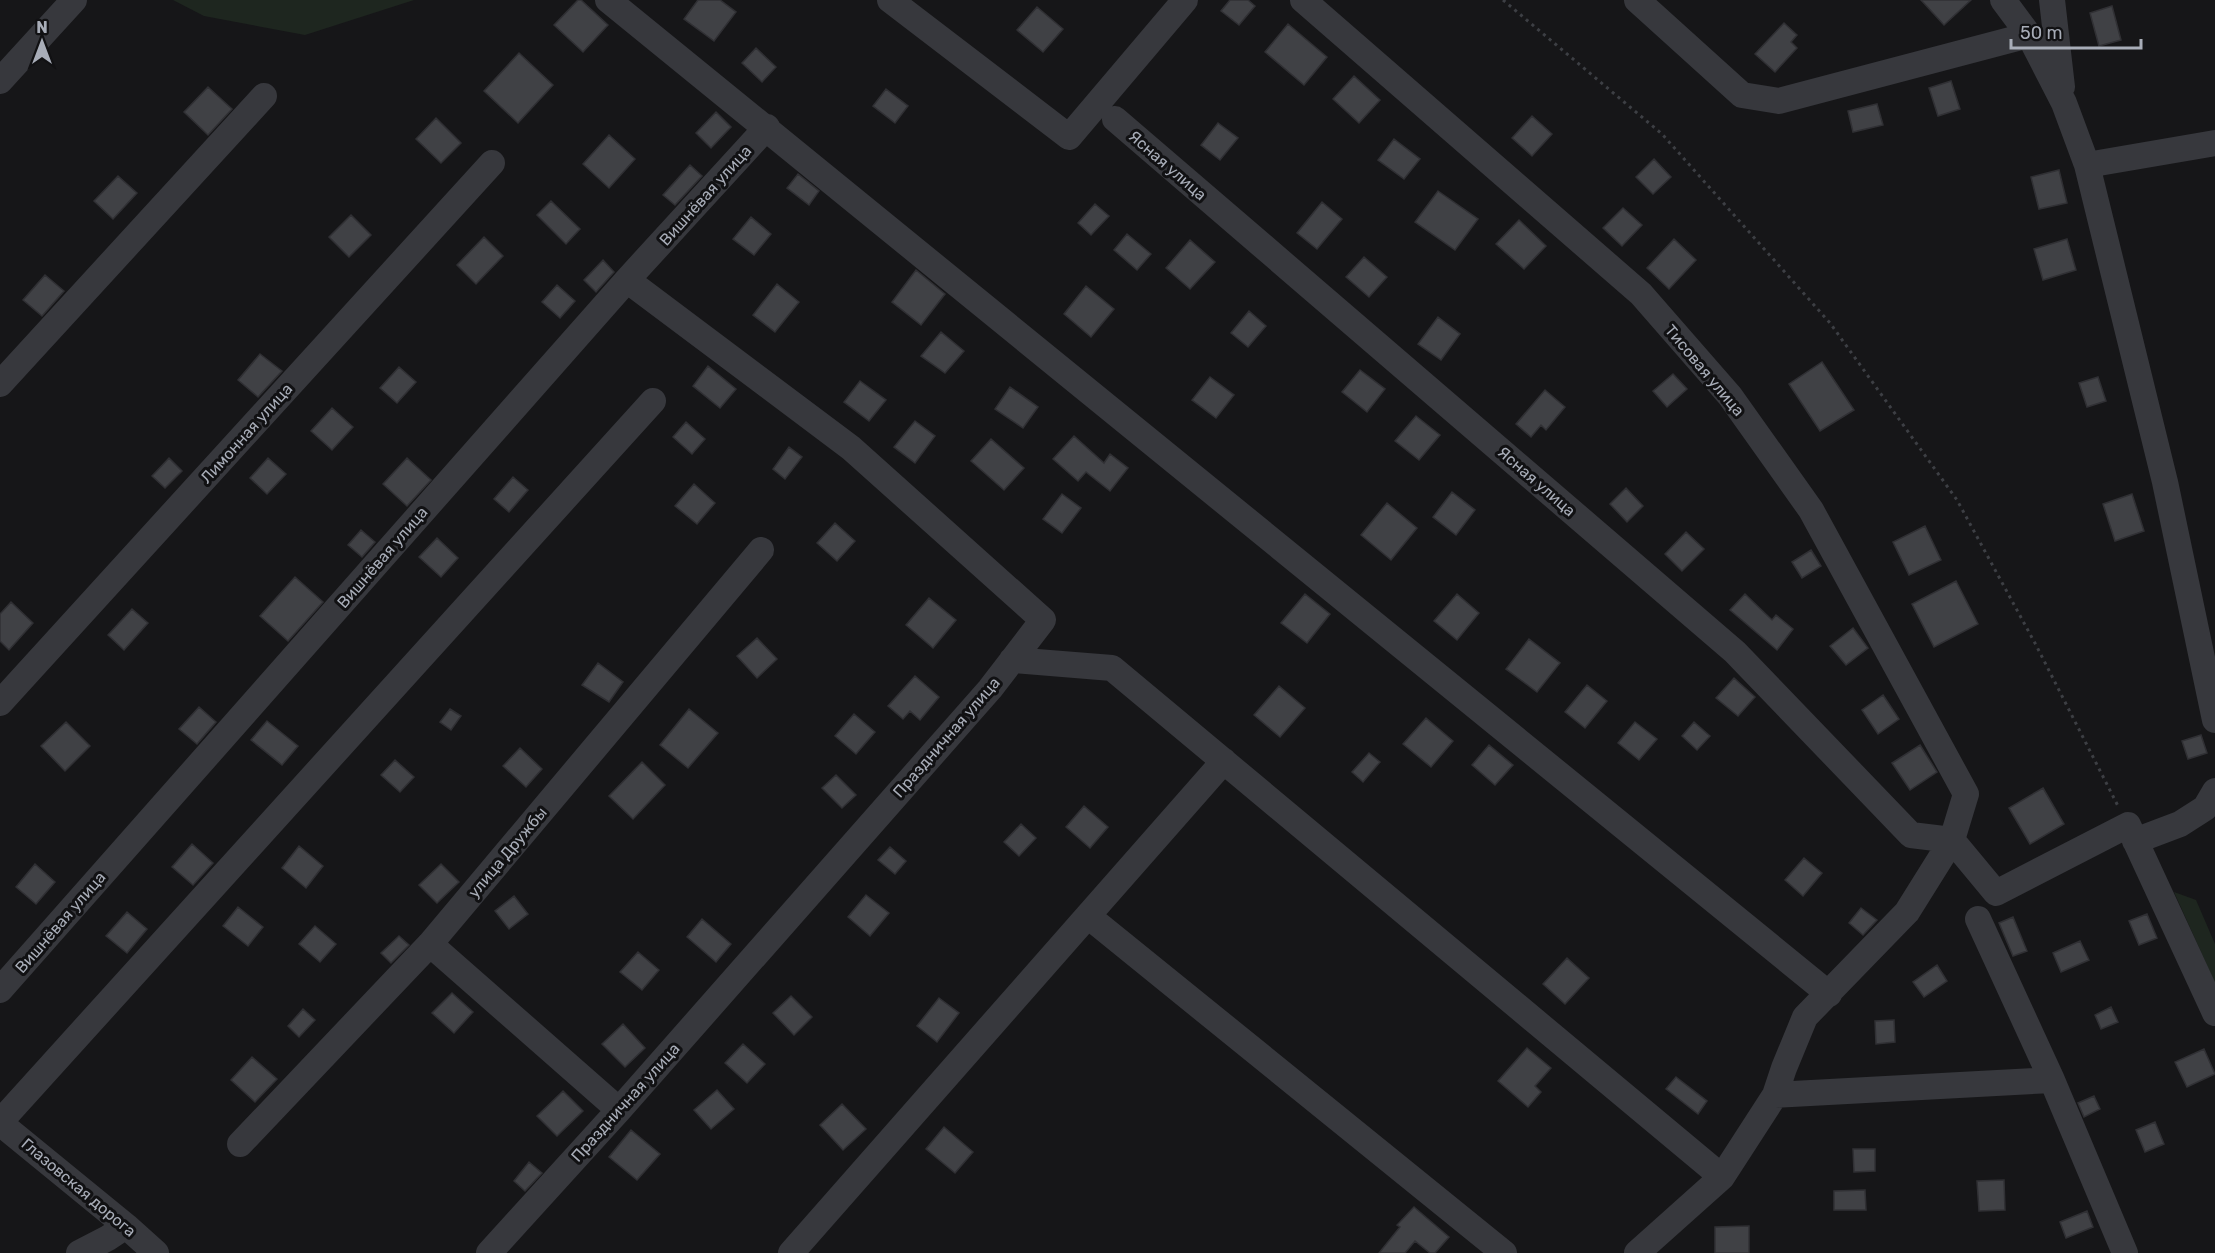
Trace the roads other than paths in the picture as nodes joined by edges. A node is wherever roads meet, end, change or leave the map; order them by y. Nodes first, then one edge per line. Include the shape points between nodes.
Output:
1 (74, 0) edge
2 (608, 0) edge
3 (890, 0) edge
4 (1185, 0) edge
5 (1303, 0) edge
6 (1637, 0) edge
7 (2003, 0) edge
8 (2052, 0) edge
9 (2029, 36) junction
10 (0, 81) edge
11 (264, 96) dead end
12 (2064, 102) junction
13 (1115, 119) dead end
14 (767, 127) junction
15 (2215, 143) edge
16 (492, 163) dead end
17 (2087, 165) junction
18 (627, 280) junction
19 (0, 384) edge
20 (653, 400) dead end
21 (761, 550) dead end
22 (1012, 660) junction
23 (0, 703) edge
24 (2215, 720) edge
25 (1224, 761) junction
26 (2215, 790) edge
27 (2131, 833) junction
28 (1952, 840) junction
29 (1088, 916) junction
30 (1978, 919) dead end
31 (430, 944) junction
32 (0, 990) edge
33 (1829, 994) junction
34 (2215, 1013) edge
35 (2052, 1080) junction
36 (1775, 1095) junction
37 (619, 1110) junction
38 (0, 1122) edge
39 (240, 1144) dead end
40 (1722, 1177) junction
41 (126, 1226) junction
42 (79, 1253) edge
43 (156, 1253) edge
44 (489, 1253) edge
45 (791, 1253) edge
46 (1504, 1253) edge
47 (1637, 1253) edge
48 (2125, 1253) edge

1 - 10 street
2 - 14 street
3 - 4 street via 1069,137
5 - 28 street, Тисовая улица via 1641,294 1730,396 1811,510 1966,794
6 - 9 street via 1742,95 1779,101
7 - 9 street
8 - 12 street
9 - 12 street
11 - 19 street
12 - 17 street
13 - 28 street, Ясная улица via 1735,651 1911,835
14 - 18 street, Вишнёвая улица
14 - 33 street
15 - 17 street
16 - 23 street, Лимонная улица
17 - 24 street via 2165,482
18 - 22 street, Праздничная улица via 851,448 1043,620
18 - 32 street, Вишнёвая улица
20 - 38 street
21 - 31 street, улица Дружбы
22 - 25 street via 1112,668
22 - 37 street, Праздничная улица
25 - 29 street
25 - 40 street
26 - 27 street via 2205,808 2180,824
27 - 28 street via 1996,893
27 - 34 street
28 - 33 street, Тисовая улица via 1907,912
29 - 45 street
29 - 46 street
30 - 35 street
31 - 37 street
31 - 39 street, улица Дружбы
33 - 36 street, Тисовая улица via 1805,1017
35 - 36 street
35 - 48 street
36 - 40 street, Тисовая улица
37 - 44 street, Праздничная улица
38 - 41 street, Глазовская дорога
40 - 47 street, Тисовая улица
41 - 42 street
41 - 43 street, Глазовская дорога

